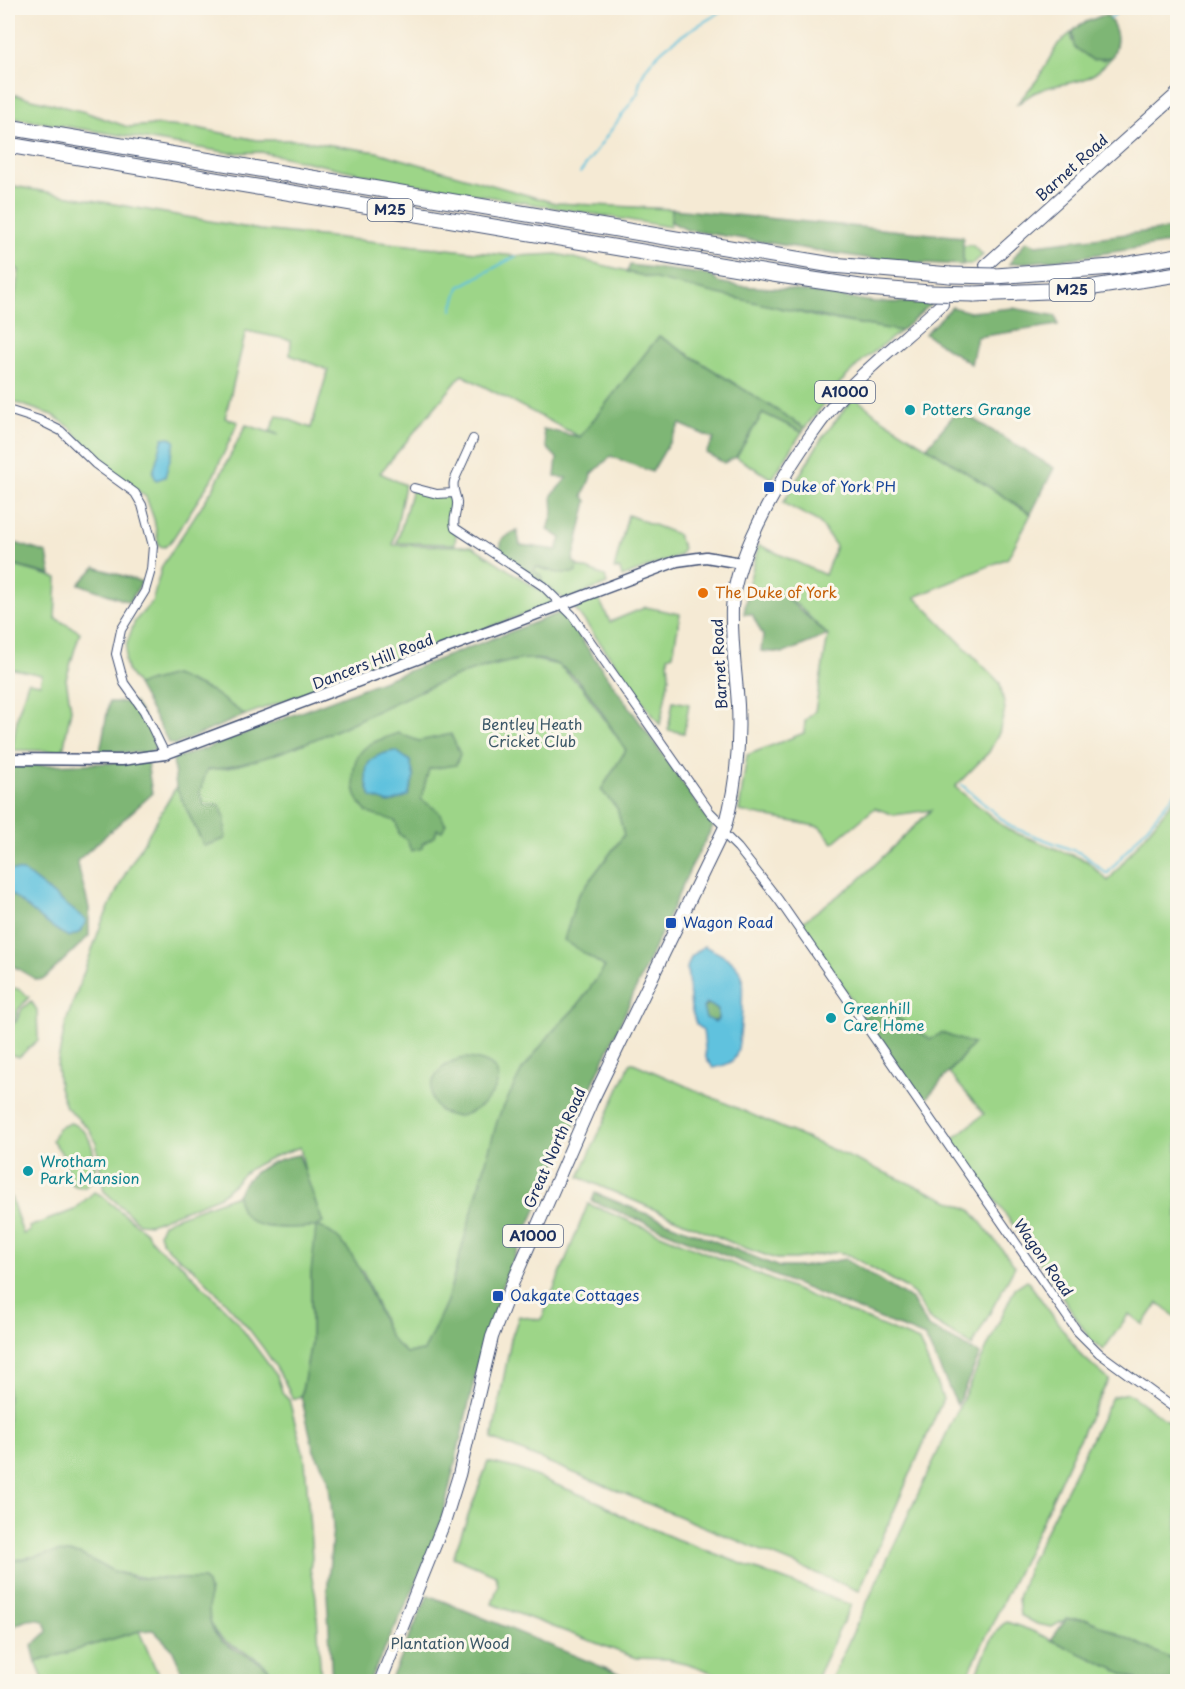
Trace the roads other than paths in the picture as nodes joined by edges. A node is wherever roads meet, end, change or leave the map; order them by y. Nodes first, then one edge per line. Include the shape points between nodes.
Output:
1 (1178, 93) edge
2 (8, 127) edge
3 (8, 145) edge
4 (1178, 256) edge
5 (991, 271) junction
6 (1178, 274) edge
7 (942, 304) dead end
8 (8, 411) edge
9 (473, 439) dead end
10 (414, 488) dead end
11 (454, 493) junction
12 (741, 563) junction
13 (563, 605) junction
14 (165, 754) junction
15 (8, 759) edge
16 (730, 807) joint
17 (724, 830) junction
18 (1178, 1411) edge
19 (380, 1682) edge

1 - 5 main road, Barnet Road
2 - 5 highway, M25, bridge via 812,262 950,275
3 - 6 highway, M25, bridge via 867,288 974,294 1075,290
4 - 5 highway, M25 via 1112,267
7 - 12 main road, Barnet Road / A1000 via 858,380 825,417 772,500
8 - 14 street via 67,434 95,464 135,493 142,505 153,546 151,570 145,591 121,630 116,654 124,683 144,711
9 - 11 street via 454,481
10 - 11 street via 437,494
11 - 13 street, Wagon Road via 454,524
12 - 13 street, Dancers Hill Road via 688,558
12 - 16 main road, Barnet Road / A1000 via 732,611 738,738
13 - 14 street, Dancers Hill Road
13 - 17 street, Wagon Road
14 - 15 street, Dancers Hill Road via 122,760
16 - 17 main road, Great North Road / A1000
17 - 18 street, Wagon Road via 778,899 1077,1331
17 - 19 main road, Great North Road / A1000 via 591,1103 513,1282 492,1337 445,1520

